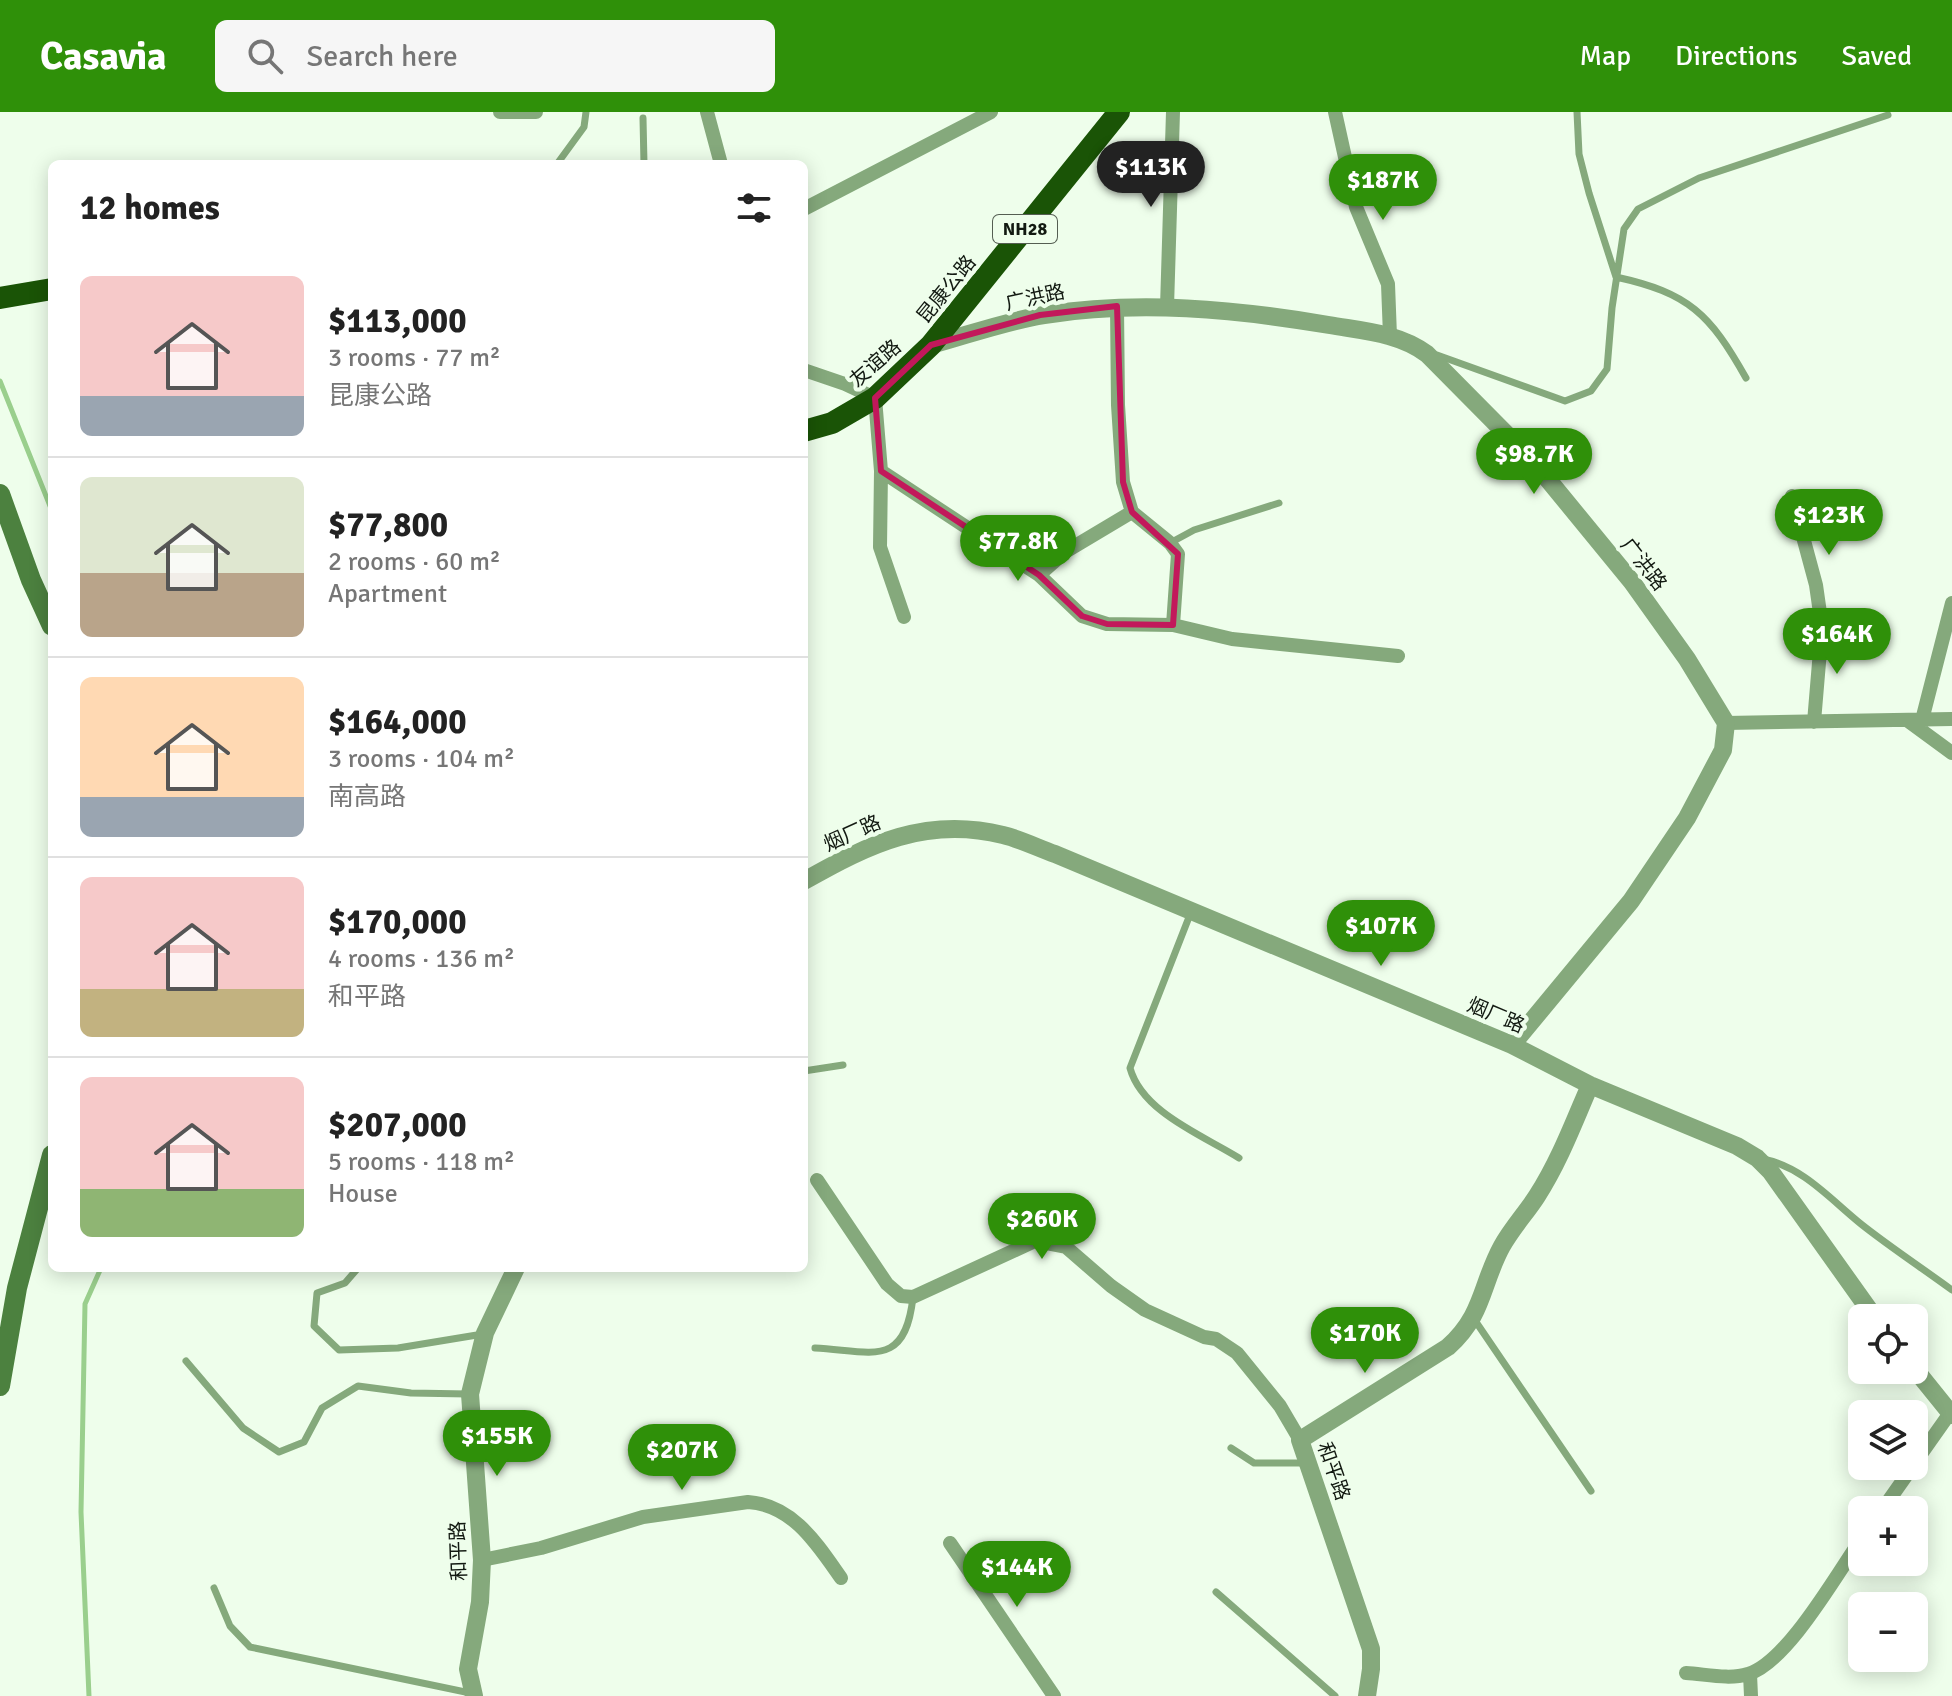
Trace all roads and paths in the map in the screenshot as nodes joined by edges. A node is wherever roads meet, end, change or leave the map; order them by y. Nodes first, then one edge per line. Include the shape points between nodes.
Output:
1 (500, 112) edge
2 (536, 112) edge
3 (586, 112) edge
4 (707, 112) edge
5 (991, 112) edge
6 (1173, 112) edge
7 (1335, 112) edge
8 (1577, 112) edge
9 (1872, 112) edge
10 (1114, 113) edge
11 (1888, 115) dead end
12 (643, 118) dead end
13 (1869, 121) junction
14 (560, 160) edge
15 (644, 160) edge
16 (720, 160) edge
17 (808, 207) edge
18 (1616, 277) junction
19 (48, 290) edge
20 (0, 298) edge
21 (1117, 306) junction
22 (1167, 307) junction
23 (1390, 336) junction
24 (931, 345) junction
25 (1420, 349) junction
26 (808, 371) edge
27 (1746, 378) dead end
28 (875, 398) junction
29 (808, 430) edge
30 (881, 471) junction
31 (0, 494) edge
32 (1792, 496) dead end
33 (1279, 503) dead end
34 (1132, 512) junction
35 (1170, 543) junction
36 (1039, 575) junction
37 (1952, 603) edge
38 (48, 617) edge
39 (904, 617) dead end
40 (1173, 625) junction
41 (1398, 656) dead end
42 (1952, 719) edge
43 (1907, 720) junction
44 (1922, 720) junction
45 (1814, 722) junction
46 (1726, 723) junction
47 (1952, 753) edge
48 (808, 879) edge
49 (1191, 912) junction
50 (1512, 1045) junction
51 (843, 1065) dead end
52 (808, 1070) edge
53 (1590, 1085) junction
54 (1239, 1158) dead end
55 (1757, 1158) junction
56 (48, 1170) edge
57 (817, 1180) dead end
58 (355, 1272) edge
59 (514, 1272) edge
60 (1952, 1290) edge
61 (913, 1297) junction
62 (1865, 1304) edge
63 (1474, 1319) junction
64 (485, 1333) junction
65 (815, 1348) dead end
66 (186, 1361) dead end
67 (1927, 1384) edge
68 (0, 1386) edge
69 (470, 1394) junction
70 (1951, 1414) edge
71 (1300, 1440) junction
72 (1928, 1445) edge
73 (1231, 1448) dead end
74 (1308, 1463) junction
75 (1591, 1491) dead end
76 (950, 1543) dead end
77 (1848, 1558) edge
78 (482, 1560) junction
79 (841, 1578) dead end
80 (214, 1588) dead end
81 (1216, 1592) dead end
82 (1686, 1673) dead end
83 (1750, 1674) junction
84 (473, 1695) edge
85 (1054, 1696) edge
86 (1335, 1696) edge
87 (1367, 1696) edge
88 (1751, 1696) edge

1 - 2 street
3 - 14 lane via 584,127
4 - 16 street
5 - 17 street
6 - 22 street
7 - 23 street via 1356,207 1388,284
8 - 18 lane via 1579,154
9 - 13 lane
10 - 24 highway, 昆康公路 / NH28
11 - 13 lane
12 - 15 lane
13 - 18 lane via 1699,178 1638,209 1624,229
18 - 25 lane via 1607,369 1591,391 1565,401
18 - 27 lane via 1652,285 1685,301 1725,340
19 - 20 highway
21 - 22 street, 广洪路
21 - 24 street, 广洪路 via 1040,315
21 - 34 street via 1123,482
22 - 23 street, 广洪路 via 1286,318
23 - 25 street, 广洪路
24 - 28 highway, 友谊路 / NH28
25 - 46 street, 广洪路 via 1532,460 1632,582
26 - 28 street
28 - 29 highway, 友谊路 / NH28 via 832,423
28 - 30 street
30 - 36 street
30 - 39 street via 880,547
31 - 38 main road
32 - 45 street via 1822,627
33 - 35 lane
34 - 35 street
34 - 36 street via 1065,552
35 - 40 street via 1178,554
36 - 40 street via 1082,616 1107,624
37 - 44 street
40 - 41 street via 1232,639
42 - 44 street
43 - 44 street
43 - 45 street
43 - 47 street
45 - 46 street
46 - 50 street via 1723,750 1687,818 1631,901
48 - 49 street, 烟厂路 via 873,844 913,832 956,828 1016,840
49 - 50 street, 烟厂路
49 - 54 lane via 1130,1068 1134,1084 1155,1107
50 - 53 street, 烟厂路
51 - 52 lane
53 - 55 street, 烟厂路
53 - 63 street, 和平路 via 1558,1159 1500,1249
55 - 60 lane via 1781,1162 1811,1181
55 - 62 street, 烟厂路
56 - 68 main road via 17,1288
57 - 61 street via 887,1284 901,1296
58 - 64 lane via 345,1283 317,1293 314,1326 339,1350 398,1348
59 - 64 street, 和平路
61 - 65 lane via 902,1339 884,1352
61 - 71 street via 1035,1241 1066,1247 1145,1310 1237,1353
63 - 71 street, 和平路 via 1448,1347
63 - 75 lane
64 - 69 street, 和平路
66 - 69 lane via 243,1428 279,1452 304,1442 322,1408 358,1386
67 - 70 street
69 - 78 street, 和平路
70 - 72 street
71 - 74 street, 和平路
73 - 74 lane via 1254,1463
74 - 87 street, 和平路 via 1371,1649
76 - 85 street
77 - 83 street via 1791,1641
78 - 79 street via 643,1517 748,1502 781,1510 802,1527
78 - 84 street, 和平路 via 468,1669
80 - 84 lane via 230,1626 250,1647
81 - 86 lane
82 - 83 street
83 - 88 street

